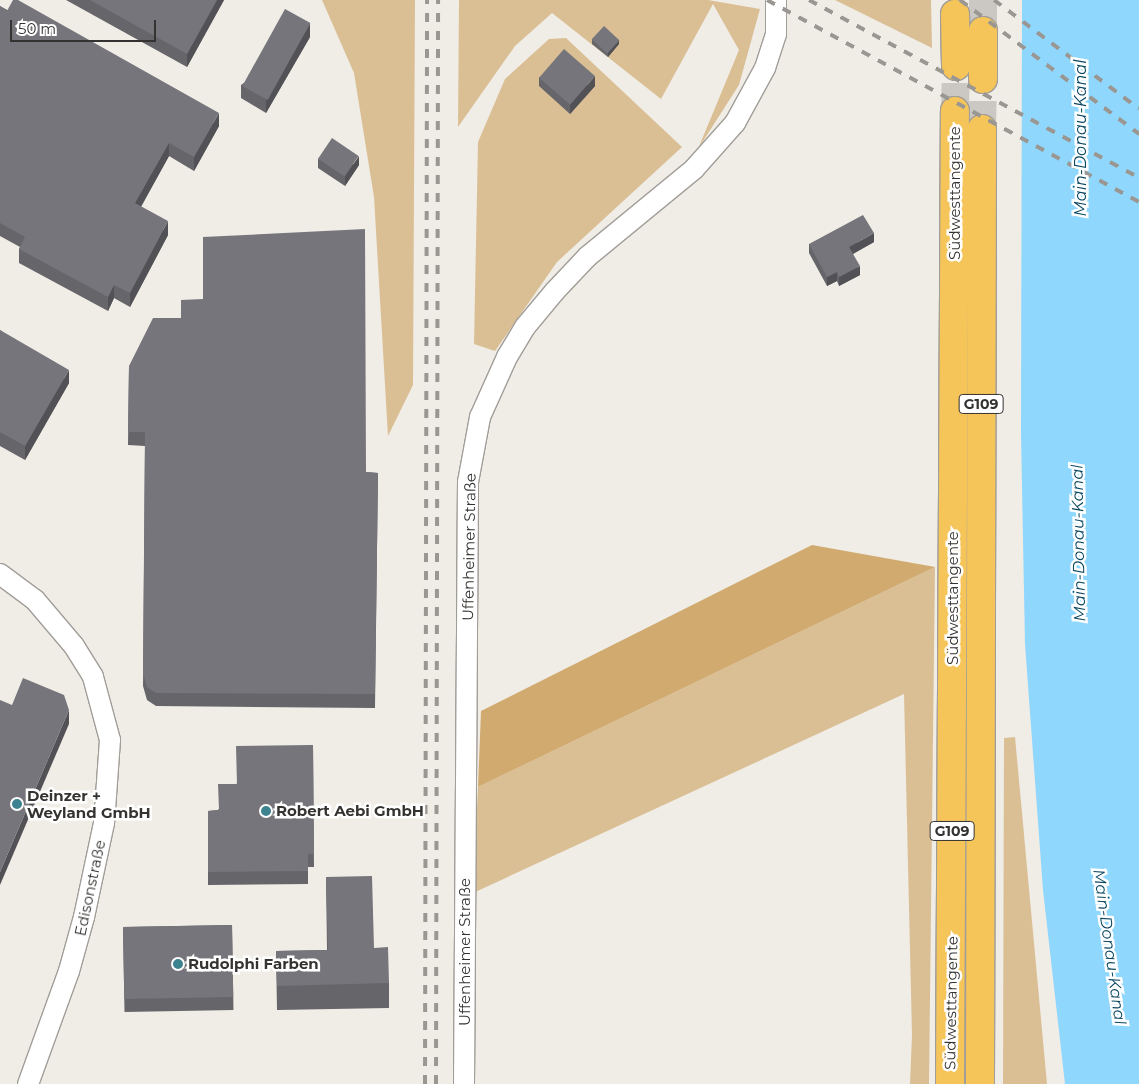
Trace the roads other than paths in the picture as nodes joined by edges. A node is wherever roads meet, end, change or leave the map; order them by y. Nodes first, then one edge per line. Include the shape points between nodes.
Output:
1 (776, 0) edge
2 (955, 14) dead end
3 (983, 31) tunnel mouth
4 (956, 66) tunnel mouth
5 (983, 79) tunnel mouth
6 (955, 111) tunnel mouth
7 (982, 128) tunnel mouth
8 (0, 574) edge
9 (980, 1076) edge
10 (28, 1084) edge
11 (464, 1084) edge
12 (950, 1084) edge

1 - 11 street, Uffenheimer Straße via 776,34 765,68 735,123 694,169 587,257 555,291 507,357 480,417 468,482
2 - 4 highway
3 - 5 highway
6 - 12 highway, Südwesttangente / G109
7 - 9 highway, Südwesttangente / G109
8 - 10 street, Edisonstraße via 35,600 74,646 93,677 110,740 104,823 84,917 69,971

